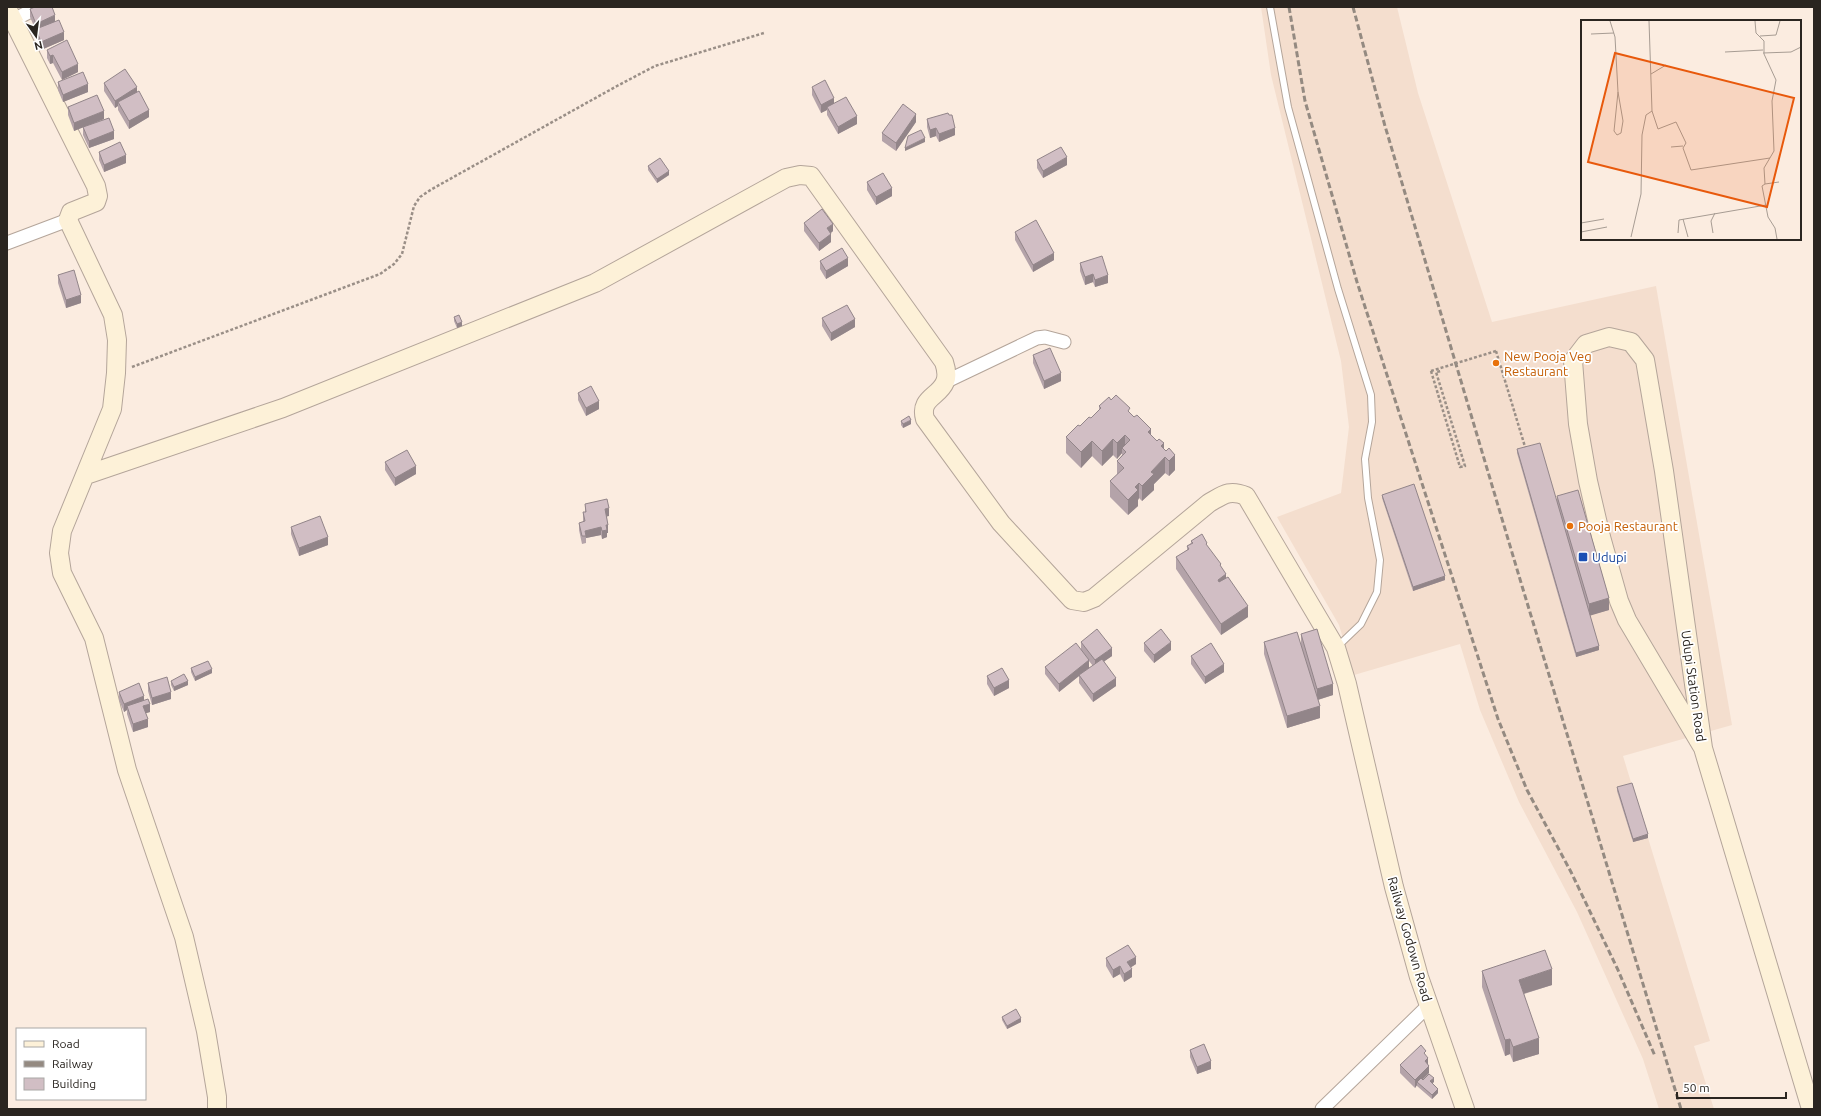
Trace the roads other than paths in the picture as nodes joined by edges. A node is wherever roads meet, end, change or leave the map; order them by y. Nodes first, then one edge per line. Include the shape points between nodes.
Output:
1 (39, 7) edge
2 (1270, 7) edge
3 (10, 14) edge
4 (68, 220) junction
5 (7, 243) edge
6 (1064, 342) dead end
7 (945, 382) junction
8 (86, 475) junction
9 (1336, 648) junction
10 (1703, 748) junction
11 (1429, 1005) junction
12 (217, 1109) edge
13 (1322, 1109) edge
14 (1465, 1109) edge
15 (1811, 1109) edge

1 - 3 street
2 - 9 lane via 1288,107 1338,289 1371,394 1372,422 1365,459 1368,498 1380,560 1378,592 1361,624
3 - 4 street via 96,186 96,202 71,212
4 - 5 street
4 - 8 street via 113,315 117,340 112,409
6 - 7 street via 1045,337 1037,338
7 - 8 street via 947,372 940,356 811,176 800,175 786,178 595,283 283,408
7 - 9 street, Railway Godown Road via 926,402 923,411 925,419 1001,523 1072,600 1084,602 1094,598 1209,503 1227,493 1236,492 1246,496
8 - 12 street via 62,531 59,553 62,573 94,638 126,770 184,937 206,1031
9 - 11 street, Railway Godown Road via 1348,684 1394,887
10 - 10 street, Udupi Station Road via 1627,620 1601,537 1588,481 1578,424 1573,361 1586,344 1609,337 1631,342 1645,360 1664,471
10 - 15 street
11 - 13 street
11 - 14 street, Railway Godown Road

